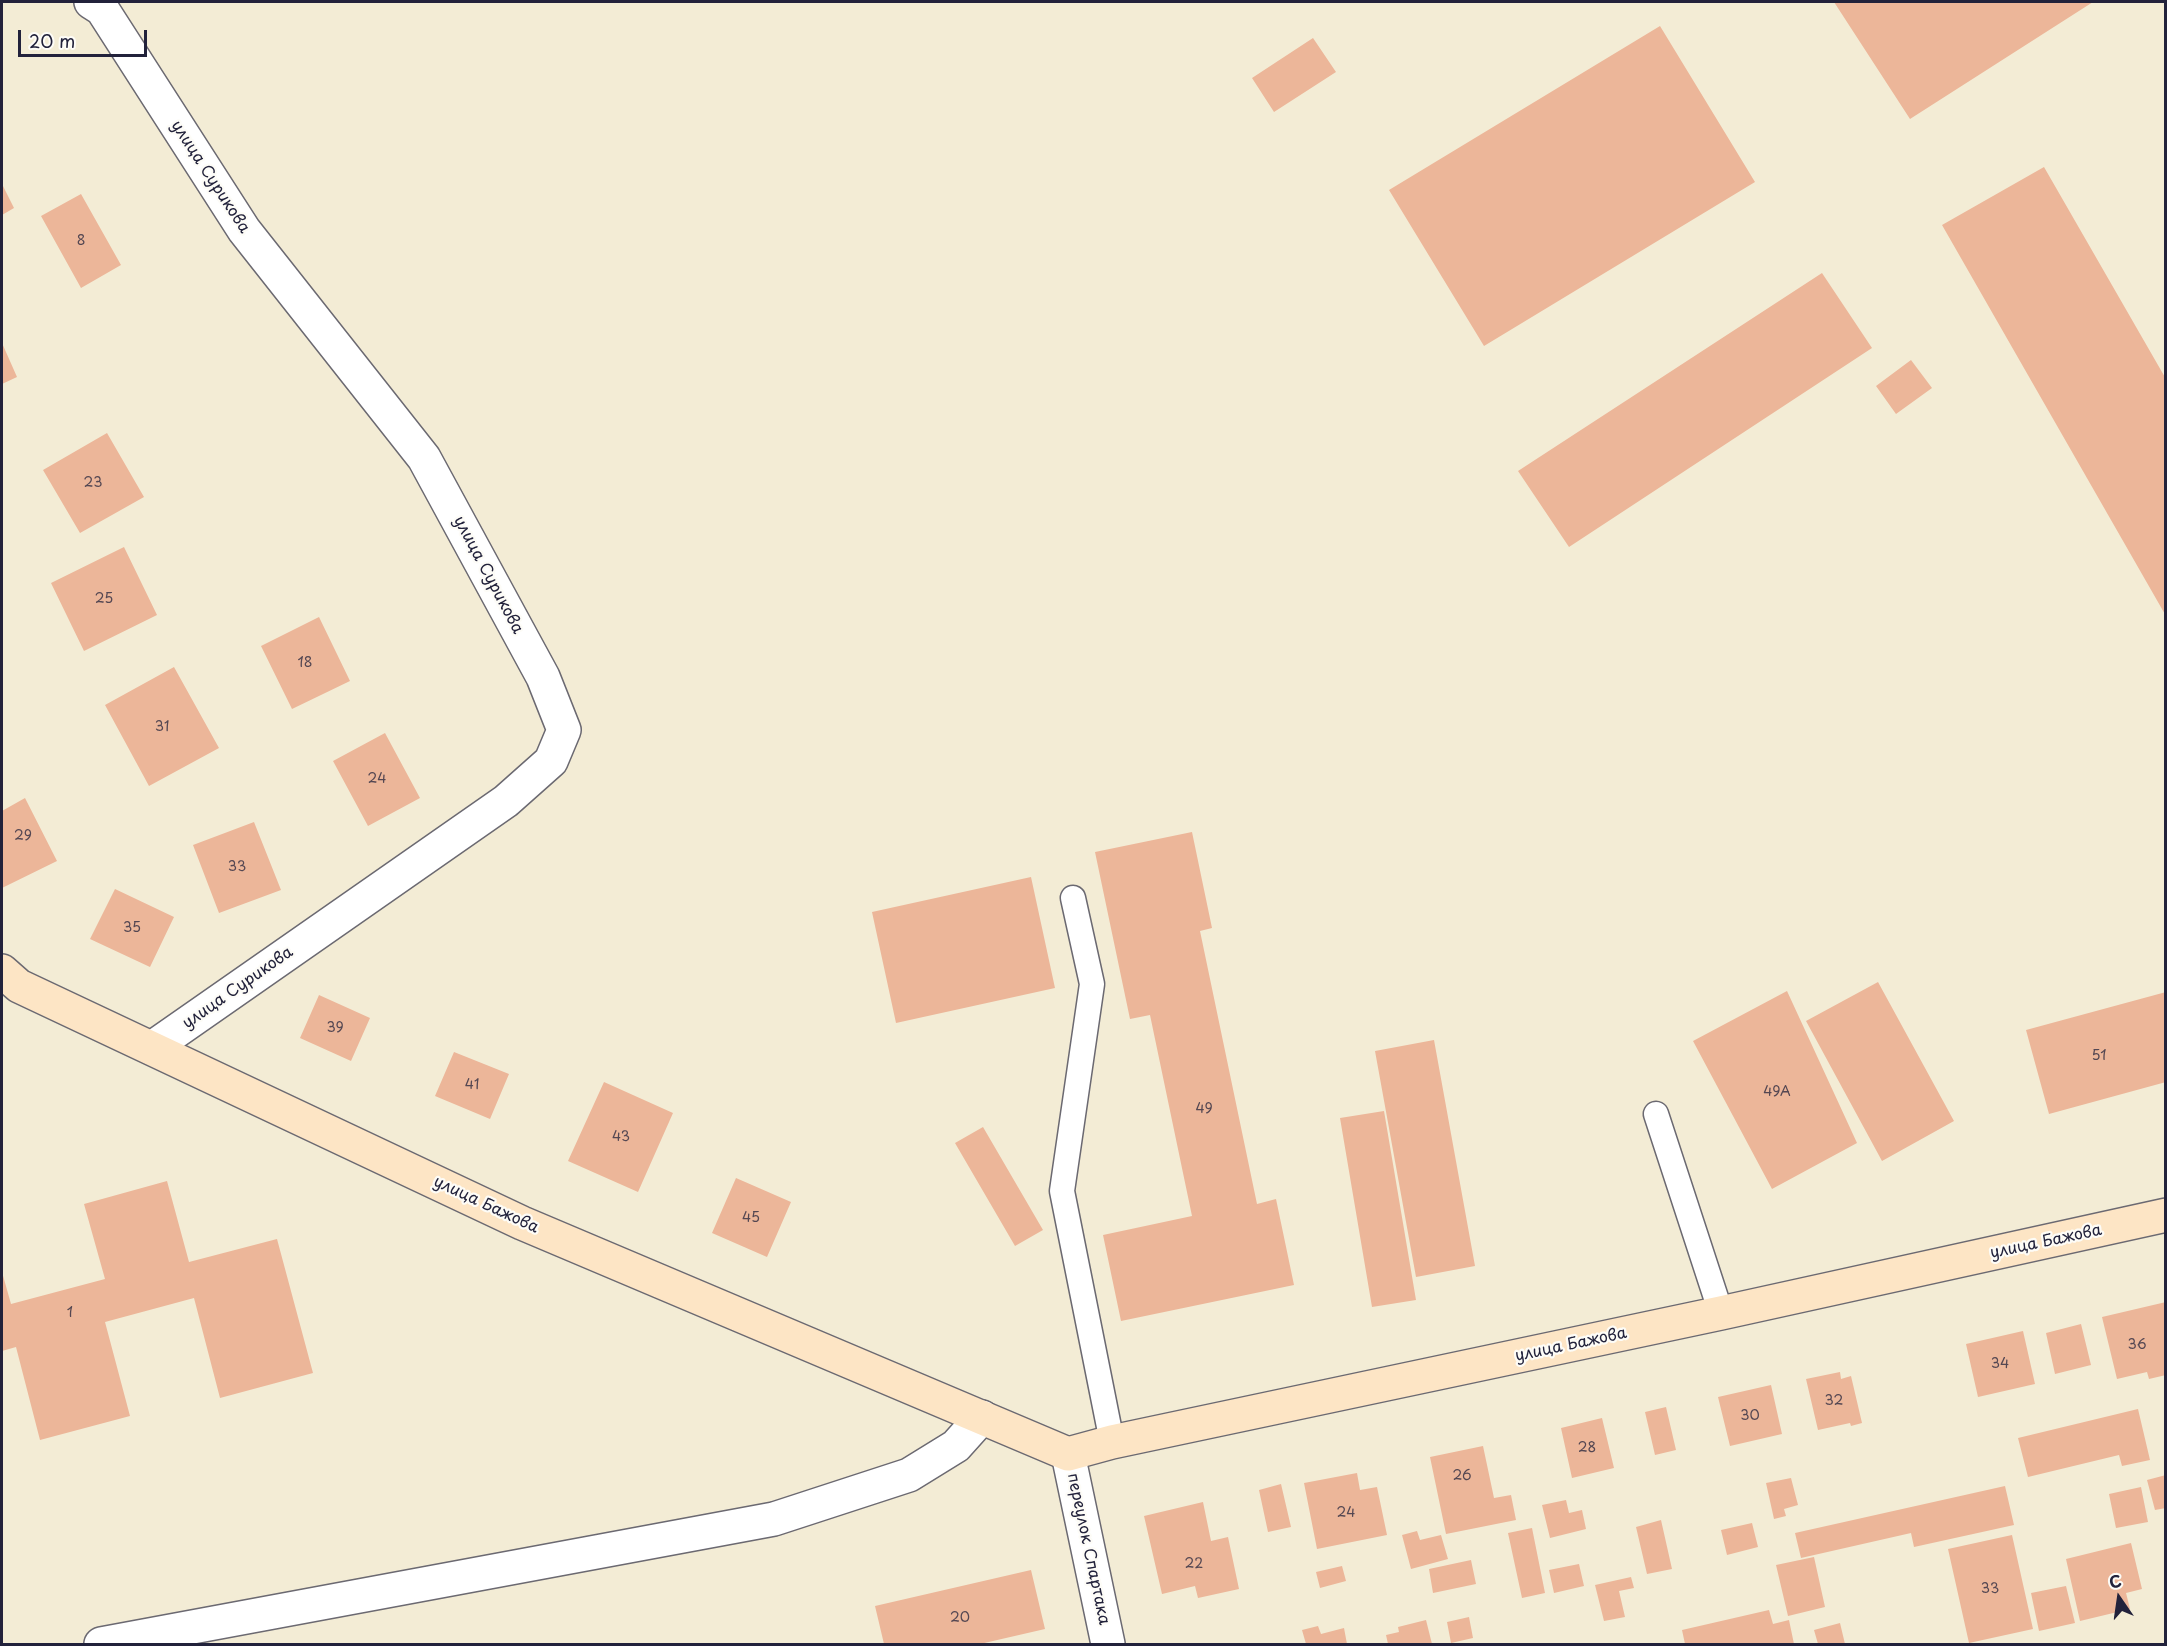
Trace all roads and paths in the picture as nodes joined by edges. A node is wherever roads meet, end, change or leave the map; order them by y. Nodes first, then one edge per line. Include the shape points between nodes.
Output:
1 (91, 2) edge
2 (1073, 898) dead end
3 (2, 971) edge
4 (152, 1048) junction
5 (1656, 1114) dead end
6 (2166, 1215) edge
7 (1721, 1313) junction
8 (982, 1417) junction
9 (1112, 1442) junction
10 (1068, 1454) junction
11 (101, 1644) edge
12 (1108, 1644) edge

1 - 4 street, улица Сурикова via 102,9 244,230 424,458 543,677 564,730 551,761 506,801
2 - 9 lane via 1092,984 1062,1191
3 - 4 main road, улица Бажова via 19,986
4 - 8 main road, улица Бажова via 522,1223
5 - 7 lane
6 - 7 main road, улица Бажова
7 - 9 main road, улица Бажова
8 - 10 main road, улица Бажова
8 - 11 street via 956,1446 909,1475 774,1519
9 - 10 main road, улица Бажова
10 - 12 street, переулок Спартака

